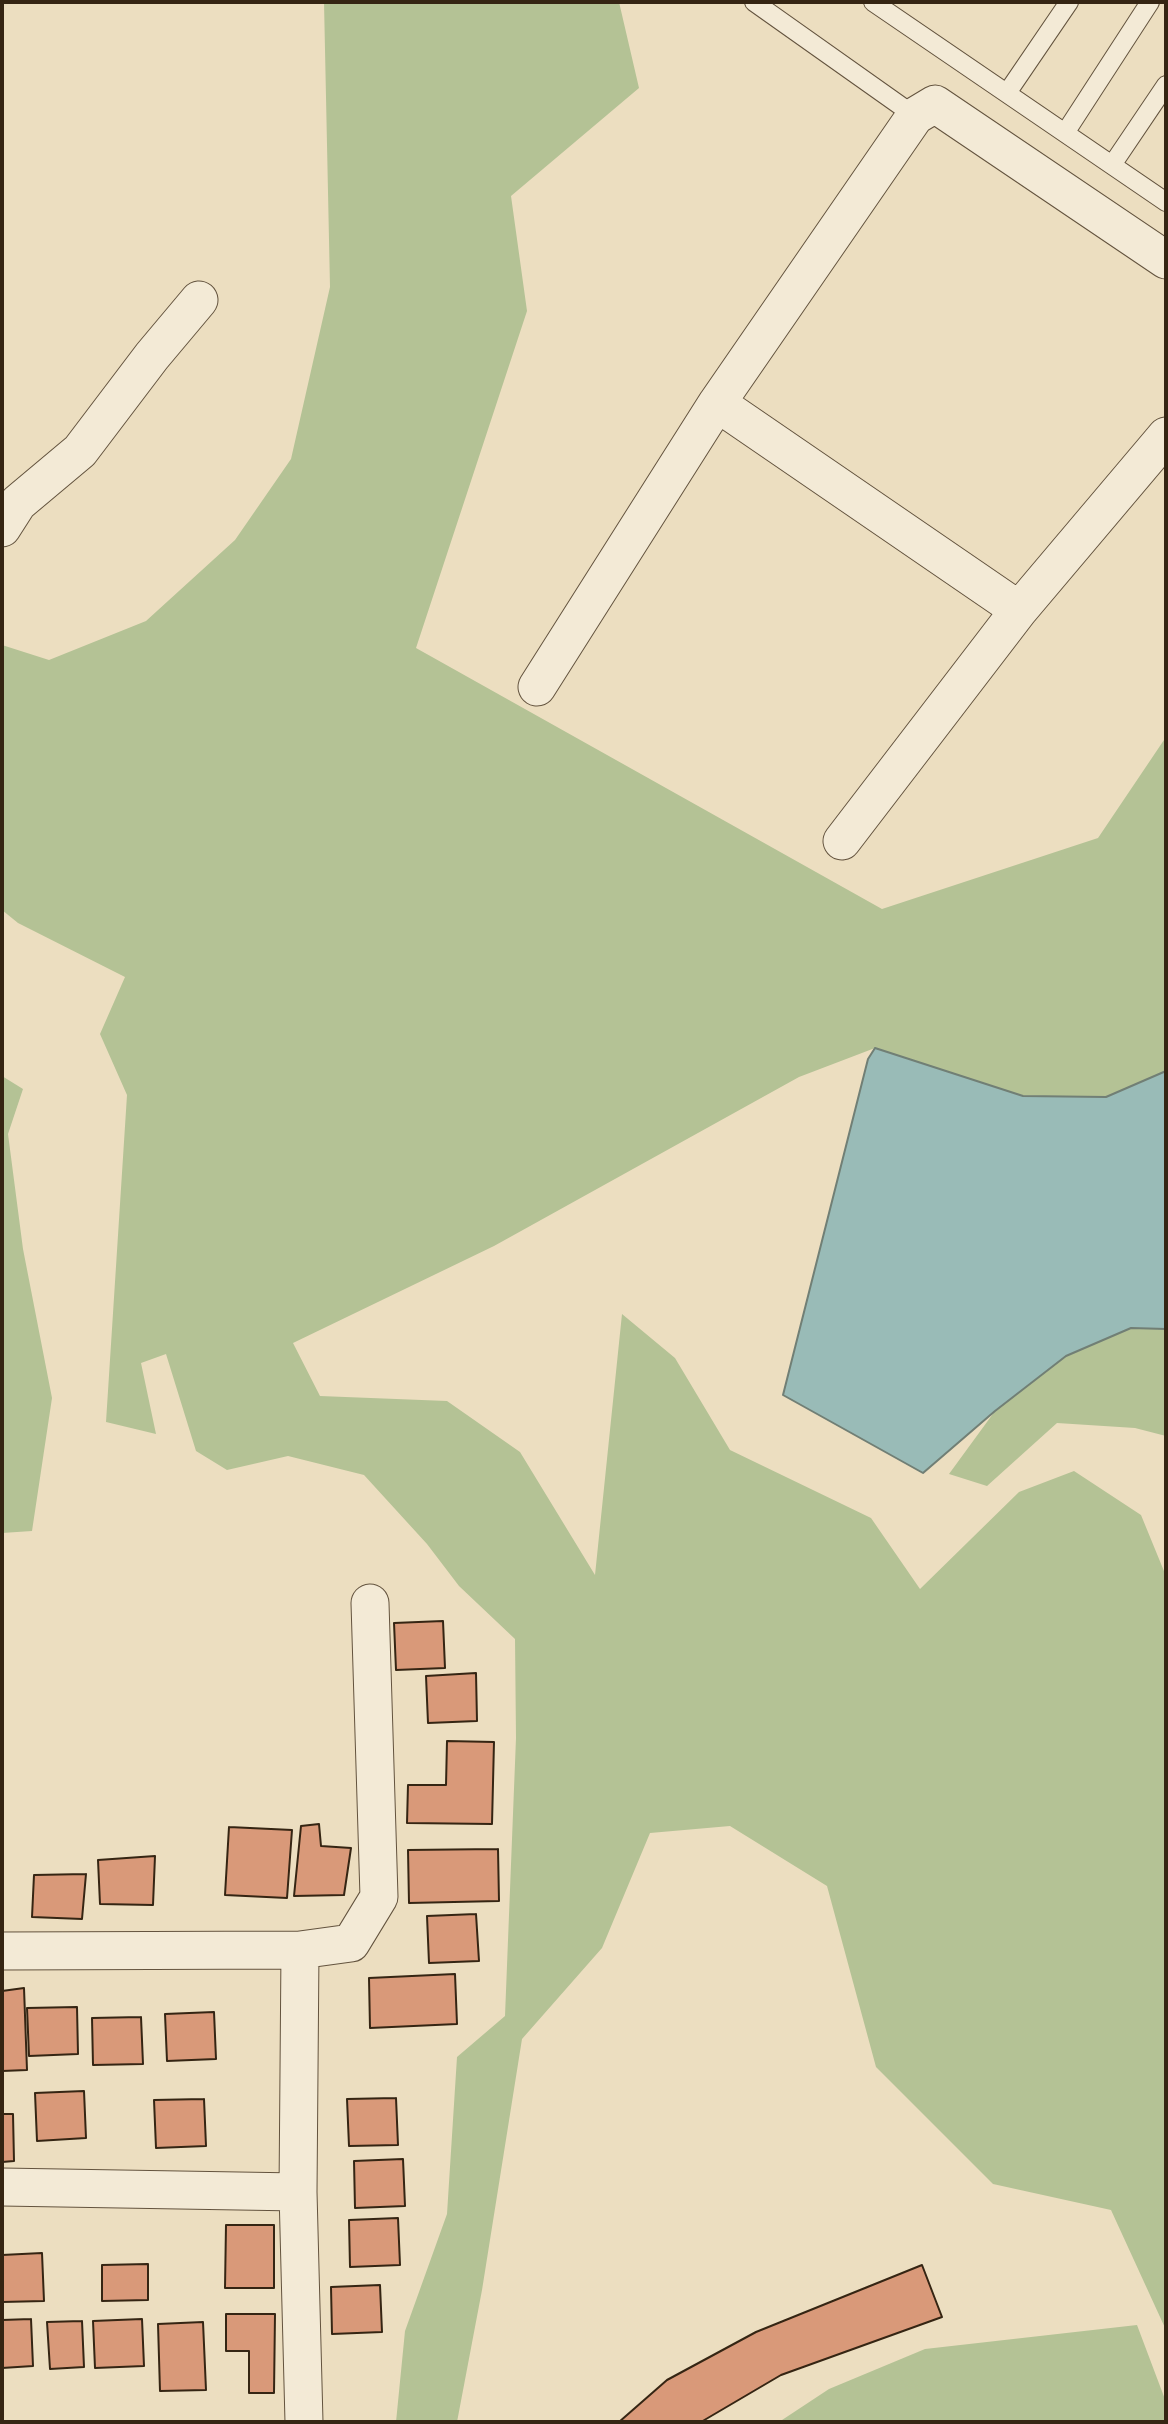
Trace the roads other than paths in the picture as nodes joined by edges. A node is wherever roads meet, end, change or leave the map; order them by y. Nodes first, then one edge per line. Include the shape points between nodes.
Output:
1 (754, 2) edge
2 (874, 2) edge
3 (1069, 2) edge
4 (1150, 2) edge
5 (1166, 85) edge
6 (1007, 93) junction
7 (915, 116) junction
8 (1065, 133) junction
9 (1112, 165) junction
10 (1166, 202) edge
11 (1166, 260) edge
12 (199, 300) dead end
13 (717, 403) junction
14 (1166, 436) edge
15 (2, 527) edge
16 (1020, 610) junction
17 (537, 687) dead end
18 (842, 841) dead end
19 (370, 1603) dead end
20 (300, 1950) junction
21 (2, 1951) edge
22 (2, 2187) edge
23 (298, 2192) junction
24 (304, 2422) edge

1 - 7 lane
2 - 6 lane
3 - 6 lane
4 - 8 lane
5 - 9 lane
6 - 8 lane
7 - 11 street via 935,104
7 - 13 street
8 - 9 lane
9 - 10 lane
12 - 15 street via 80,451 18,503
13 - 16 street
13 - 17 street
14 - 16 street
16 - 18 street
19 - 20 street via 379,1896 351,1943
20 - 21 street
20 - 23 street
22 - 23 street
23 - 24 street

